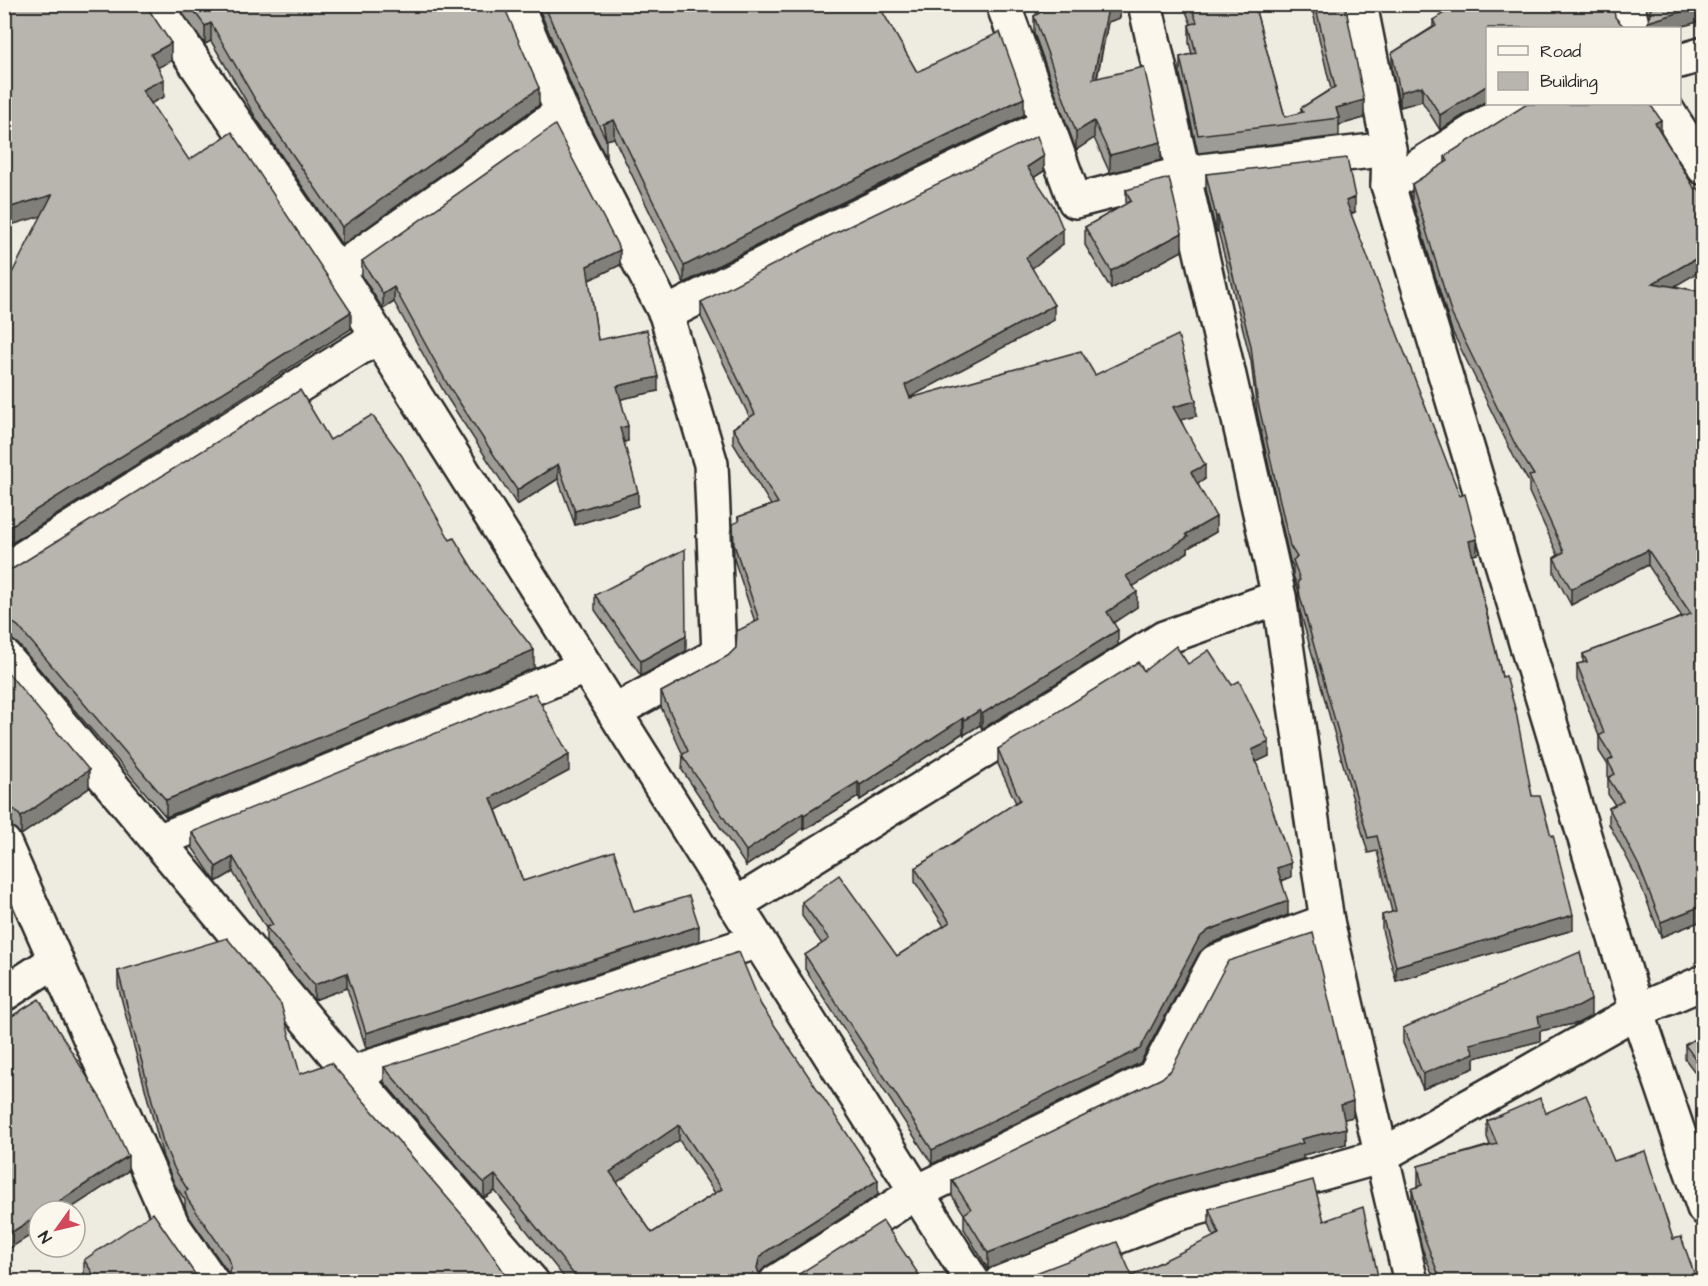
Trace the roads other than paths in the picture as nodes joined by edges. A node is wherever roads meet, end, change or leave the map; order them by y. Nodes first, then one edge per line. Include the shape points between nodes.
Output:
1 (155, 4) edge
2 (516, 4) edge
3 (1003, 4) edge
4 (1145, 4) edge
5 (1360, 4) edge
6 (1627, 4) edge
7 (1633, 27) edge
8 (1704, 54) edge
9 (1681, 61) edge
10 (1515, 105) edge
11 (1665, 105) edge
12 (562, 112) junction
13 (1047, 124) junction
14 (1389, 149) junction
15 (1704, 168) edge
16 (1184, 172) junction
17 (1388, 185) junction
18 (337, 271) junction
19 (666, 314) junction
20 (377, 337) junction
21 (4, 570) edge
22 (1279, 597) junction
23 (4, 656) edge
24 (585, 667) junction
25 (614, 712) junction
26 (158, 841) junction
27 (4, 843) edge
28 (735, 905) junction
29 (1327, 921) junction
30 (758, 941) junction
31 (56, 960) junction
32 (1704, 982) edge
33 (4, 994) edge
34 (1637, 1011) junction
35 (351, 1073) junction
36 (1379, 1157) junction
37 (917, 1192) junction
38 (1704, 1208) edge
39 (212, 1281) edge
40 (532, 1281) edge
41 (776, 1281) edge
42 (973, 1281) edge
43 (1001, 1281) edge
44 (1410, 1281) edge

1 - 18 street
2 - 12 street
3 - 13 street
4 - 16 street
5 - 14 street
6 - 7 street
8 - 9 street
10 - 17 street
11 - 15 street
12 - 18 street
12 - 19 street
13 - 16 street via 1075,201
13 - 19 street
14 - 16 street
14 - 17 street
16 - 22 street
17 - 34 street
18 - 20 street
19 - 25 street via 711,464 719,654
20 - 21 street
20 - 24 street
22 - 28 street via 1164,638
22 - 29 street
23 - 26 street
24 - 25 street
24 - 26 street
25 - 28 street
26 - 35 street
27 - 31 street
28 - 30 street
29 - 36 street
29 - 37 street via 1215,962 1154,1077
30 - 35 street
30 - 37 street
31 - 33 street
31 - 39 street via 172,1224
32 - 34 street
34 - 36 street
34 - 38 street
35 - 40 street
36 - 43 street via 1176,1214
36 - 44 street
37 - 41 street
37 - 42 street

